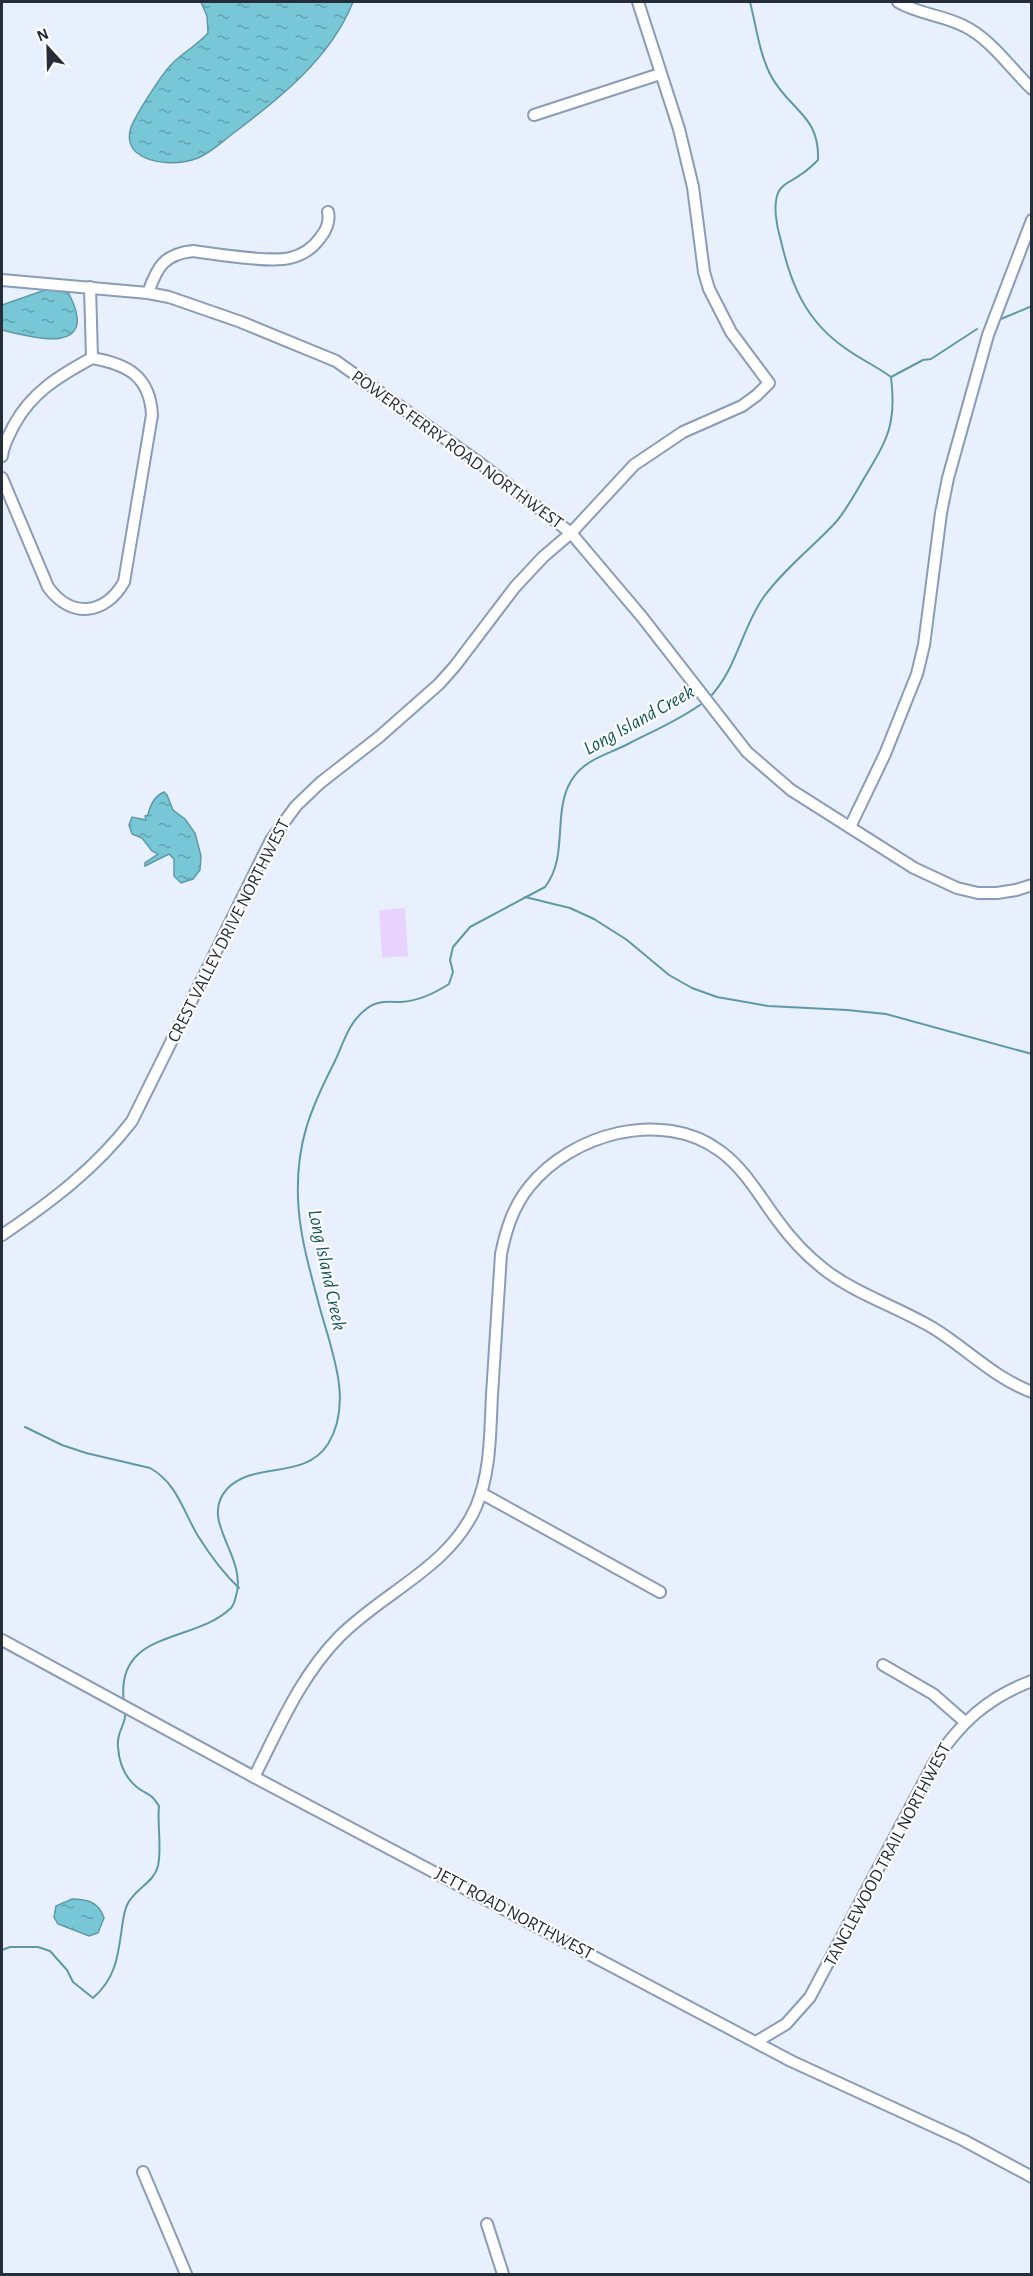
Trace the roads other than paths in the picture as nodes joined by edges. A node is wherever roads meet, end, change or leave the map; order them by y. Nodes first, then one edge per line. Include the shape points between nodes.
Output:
1 (638, 2) edge
2 (898, 2) edge
3 (660, 74) junction
4 (1032, 89) edge
5 (534, 115) dead end
6 (328, 212) dead end
7 (1032, 219) edge
8 (2, 280) edge
9 (90, 288) junction
10 (148, 293) junction
11 (92, 358) junction
12 (2, 456) edge
13 (2, 478) edge
14 (571, 533) junction
15 (850, 827) junction
16 (1032, 885) edge
17 (2, 1235) edge
18 (1032, 1392) edge
19 (481, 1493) junction
20 (660, 1592) dead end
21 (2, 1640) edge
22 (883, 1665) dead end
23 (1032, 1681) edge
24 (965, 1722) junction
25 (254, 1777) junction
26 (756, 2042) junction
27 (143, 2172) dead end
28 (1032, 2177) edge
29 (487, 2224) dead end
30 (186, 2274) edge
31 (503, 2274) edge

1 - 3 street
2 - 4 street via 977,33
3 - 5 street
3 - 14 street, CREST VALLEY DRIVE NORTHWEST via 693,187 704,272 731,332 769,383 742,406 683,432 648,453
6 - 10 street via 321,237 299,255 277,260 180,253 160,266
7 - 15 street via 988,335 948,478 917,674
8 - 9 street, POWERS FERRY ROAD NORTHWEST
9 - 10 street, POWERS FERRY ROAD NORTHWEST
9 - 11 street
10 - 14 street, POWERS FERRY ROAD NORTHWEST via 241,321 336,362
11 - 12 street via 49,382 30,400 8,436
11 - 13 street via 118,363 135,374 148,393 152,415 124,582 118,593 96,608 83,609 54,596
14 - 15 street, POWERS FERRY ROAD NORTHWEST via 747,752 791,790
14 - 17 street, CREST VALLEY DRIVE NORTHWEST via 515,587 439,684 320,783 283,820 132,1121 92,1168
15 - 16 street, POWERS FERRY ROAD NORTHWEST via 914,868 957,888 997,893
18 - 19 street via 996,1374 932,1328 823,1269 791,1238 746,1176 719,1150 678,1132 630,1130 591,1142 554,1163 528,1188 511,1218 501,1254 488,1457
19 - 20 street
19 - 25 street via 466,1525 445,1552 357,1620 321,1657 296,1694
21 - 25 street, JETT ROAD NORTHWEST
22 - 24 street via 926,1689
23 - 24 street, TANGLEWOOD TRAIL NORTHWEST via 1001,1694
24 - 26 street, TANGLEWOOD TRAIL NORTHWEST via 935,1761 810,1997 786,2024
25 - 26 street, JETT ROAD NORTHWEST
26 - 28 street, JETT ROAD NORTHWEST
27 - 30 street
29 - 31 street

